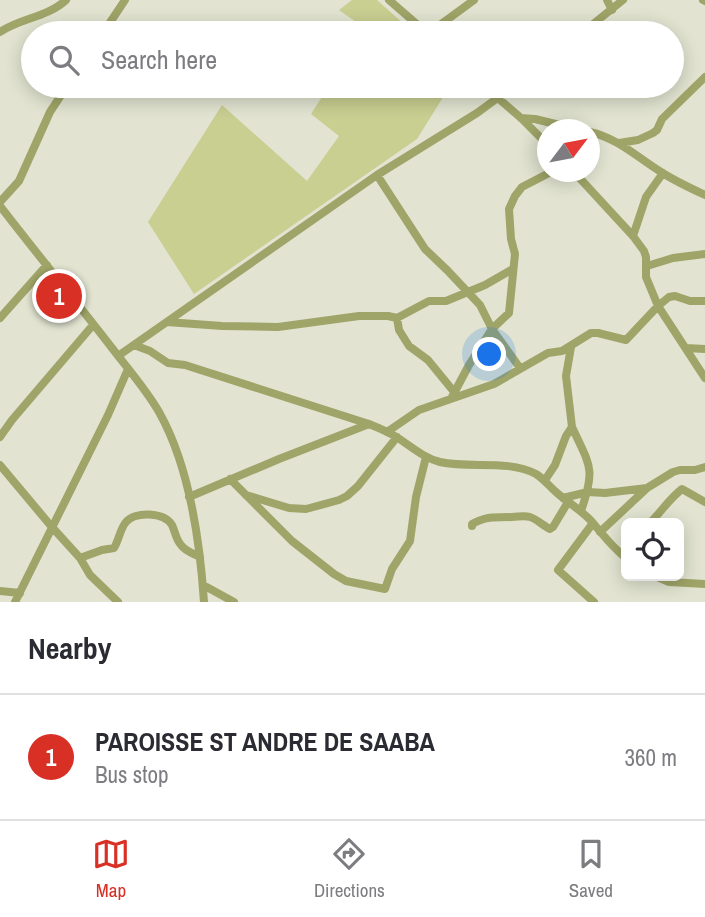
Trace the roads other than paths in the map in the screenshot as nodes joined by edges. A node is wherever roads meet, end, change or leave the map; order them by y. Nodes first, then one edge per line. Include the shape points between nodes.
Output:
1 (66, 0) edge
2 (125, 0) edge
3 (389, 0) edge
4 (474, 0) edge
5 (607, 0) edge
6 (623, 0) edge
7 (612, 10) junction
8 (111, 21) edge
9 (414, 21) edge
10 (445, 21) edge
11 (598, 21) edge
12 (0, 32) edge
13 (705, 77) edge
14 (684, 97) edge
15 (59, 98) edge
16 (683, 98) edge
17 (498, 99) joint
18 (521, 118) junction
19 (537, 119) edge
20 (537, 134) edge
21 (600, 134) edge
22 (619, 143) junction
23 (663, 173) junction
24 (377, 175) junction
25 (537, 180) edge
26 (583, 182) edge
27 (705, 195) edge
28 (0, 204) edge
29 (633, 236) junction
30 (705, 254) edge
31 (47, 265) junction
32 (647, 266) junction
33 (513, 269) junction
34 (467, 292) junction
35 (705, 301) edge
36 (658, 306) junction
37 (0, 318) edge
38 (397, 318) junction
39 (167, 322) junction
40 (93, 325) junction
41 (492, 329) junction
42 (134, 345) junction
43 (571, 347) junction
44 (686, 348) junction
45 (705, 349) edge
46 (118, 356) junction
47 (128, 369) junction
48 (520, 369) junction
49 (705, 378) edge
50 (453, 395) junction
51 (0, 419) edge
52 (12, 420) junction
53 (369, 424) junction
54 (572, 427) junction
55 (387, 432) junction
56 (0, 437) edge
57 (397, 437) junction
58 (426, 457) junction
59 (0, 465) edge
60 (705, 467) edge
61 (230, 479) junction
62 (544, 480) junction
63 (647, 488) junction
64 (588, 492) junction
65 (243, 494) junction
66 (189, 497) junction
67 (565, 500) junction
68 (705, 502) edge
69 (581, 511) junction
70 (654, 518) edge
71 (593, 523) junction
72 (51, 526) junction
73 (472, 526) dead end
74 (600, 532) junction
75 (621, 554) edge
76 (200, 557) junction
77 (80, 558) junction
78 (667, 581) edge
79 (705, 584) edge
80 (203, 585) junction
81 (0, 591) edge
82 (20, 593) junction
83 (15, 602) edge
84 (118, 602) edge
85 (204, 602) edge
86 (234, 602) edge
87 (594, 602) edge

1 - 12 street via 54,10
2 - 8 street
3 - 9 street
4 - 10 street
5 - 7 street
6 - 7 street
7 - 11 street
13 - 14 street
15 - 28 street via 19,181
16 - 22 street via 653,133
17 - 18 street
17 - 24 street
18 - 19 street
18 - 20 street
21 - 22 street
22 - 23 street
23 - 27 street
23 - 29 street via 646,197
24 - 34 street via 425,249
24 - 39 street
25 - 33 street via 517,191 510,205
26 - 29 street
28 - 31 street
29 - 32 street via 644,251
30 - 32 street
31 - 37 street
31 - 40 street
32 - 36 street via 646,277
33 - 34 street
33 - 41 street via 509,313
34 - 38 street via 443,302 429,301
34 - 41 street
35 - 36 street via 672,296
36 - 43 street via 625,340 594,332
36 - 44 street
38 - 39 street via 351,317 278,327
38 - 50 street via 406,342 428,360
39 - 42 street
40 - 46 street
40 - 52 street
41 - 48 street
41 - 50 street
42 - 46 street
42 - 53 street via 168,363
43 - 48 street via 548,353
43 - 54 street via 566,376
44 - 45 street
44 - 49 street
46 - 47 street
47 - 66 street via 159,412
47 - 72 street
48 - 50 street via 494,384
50 - 55 street via 419,410
51 - 52 street
52 - 56 street
53 - 55 street
53 - 61 street
54 - 62 street
54 - 64 street via 588,458
55 - 57 street
57 - 58 street
57 - 65 street via 358,486 339,500 306,509 289,508
58 - 62 street via 452,464 509,467
58 - 65 street via 410,541 391,569 385,589 334,575
59 - 72 street
60 - 63 street via 673,472
61 - 65 street
61 - 66 street
62 - 67 street
63 - 64 street
63 - 74 street
64 - 67 street
64 - 69 street
66 - 76 street
67 - 69 street
67 - 73 street via 550,529 526,516 490,516
68 - 70 street via 682,489
69 - 71 street
71 - 74 street
71 - 87 street via 558,570
72 - 77 street
72 - 82 street
74 - 75 street
76 - 77 street via 180,545 169,521 155,515 130,519 114,548
76 - 80 street
77 - 84 street via 90,575
78 - 79 street
80 - 85 street
80 - 86 street
81 - 82 street
82 - 83 street

